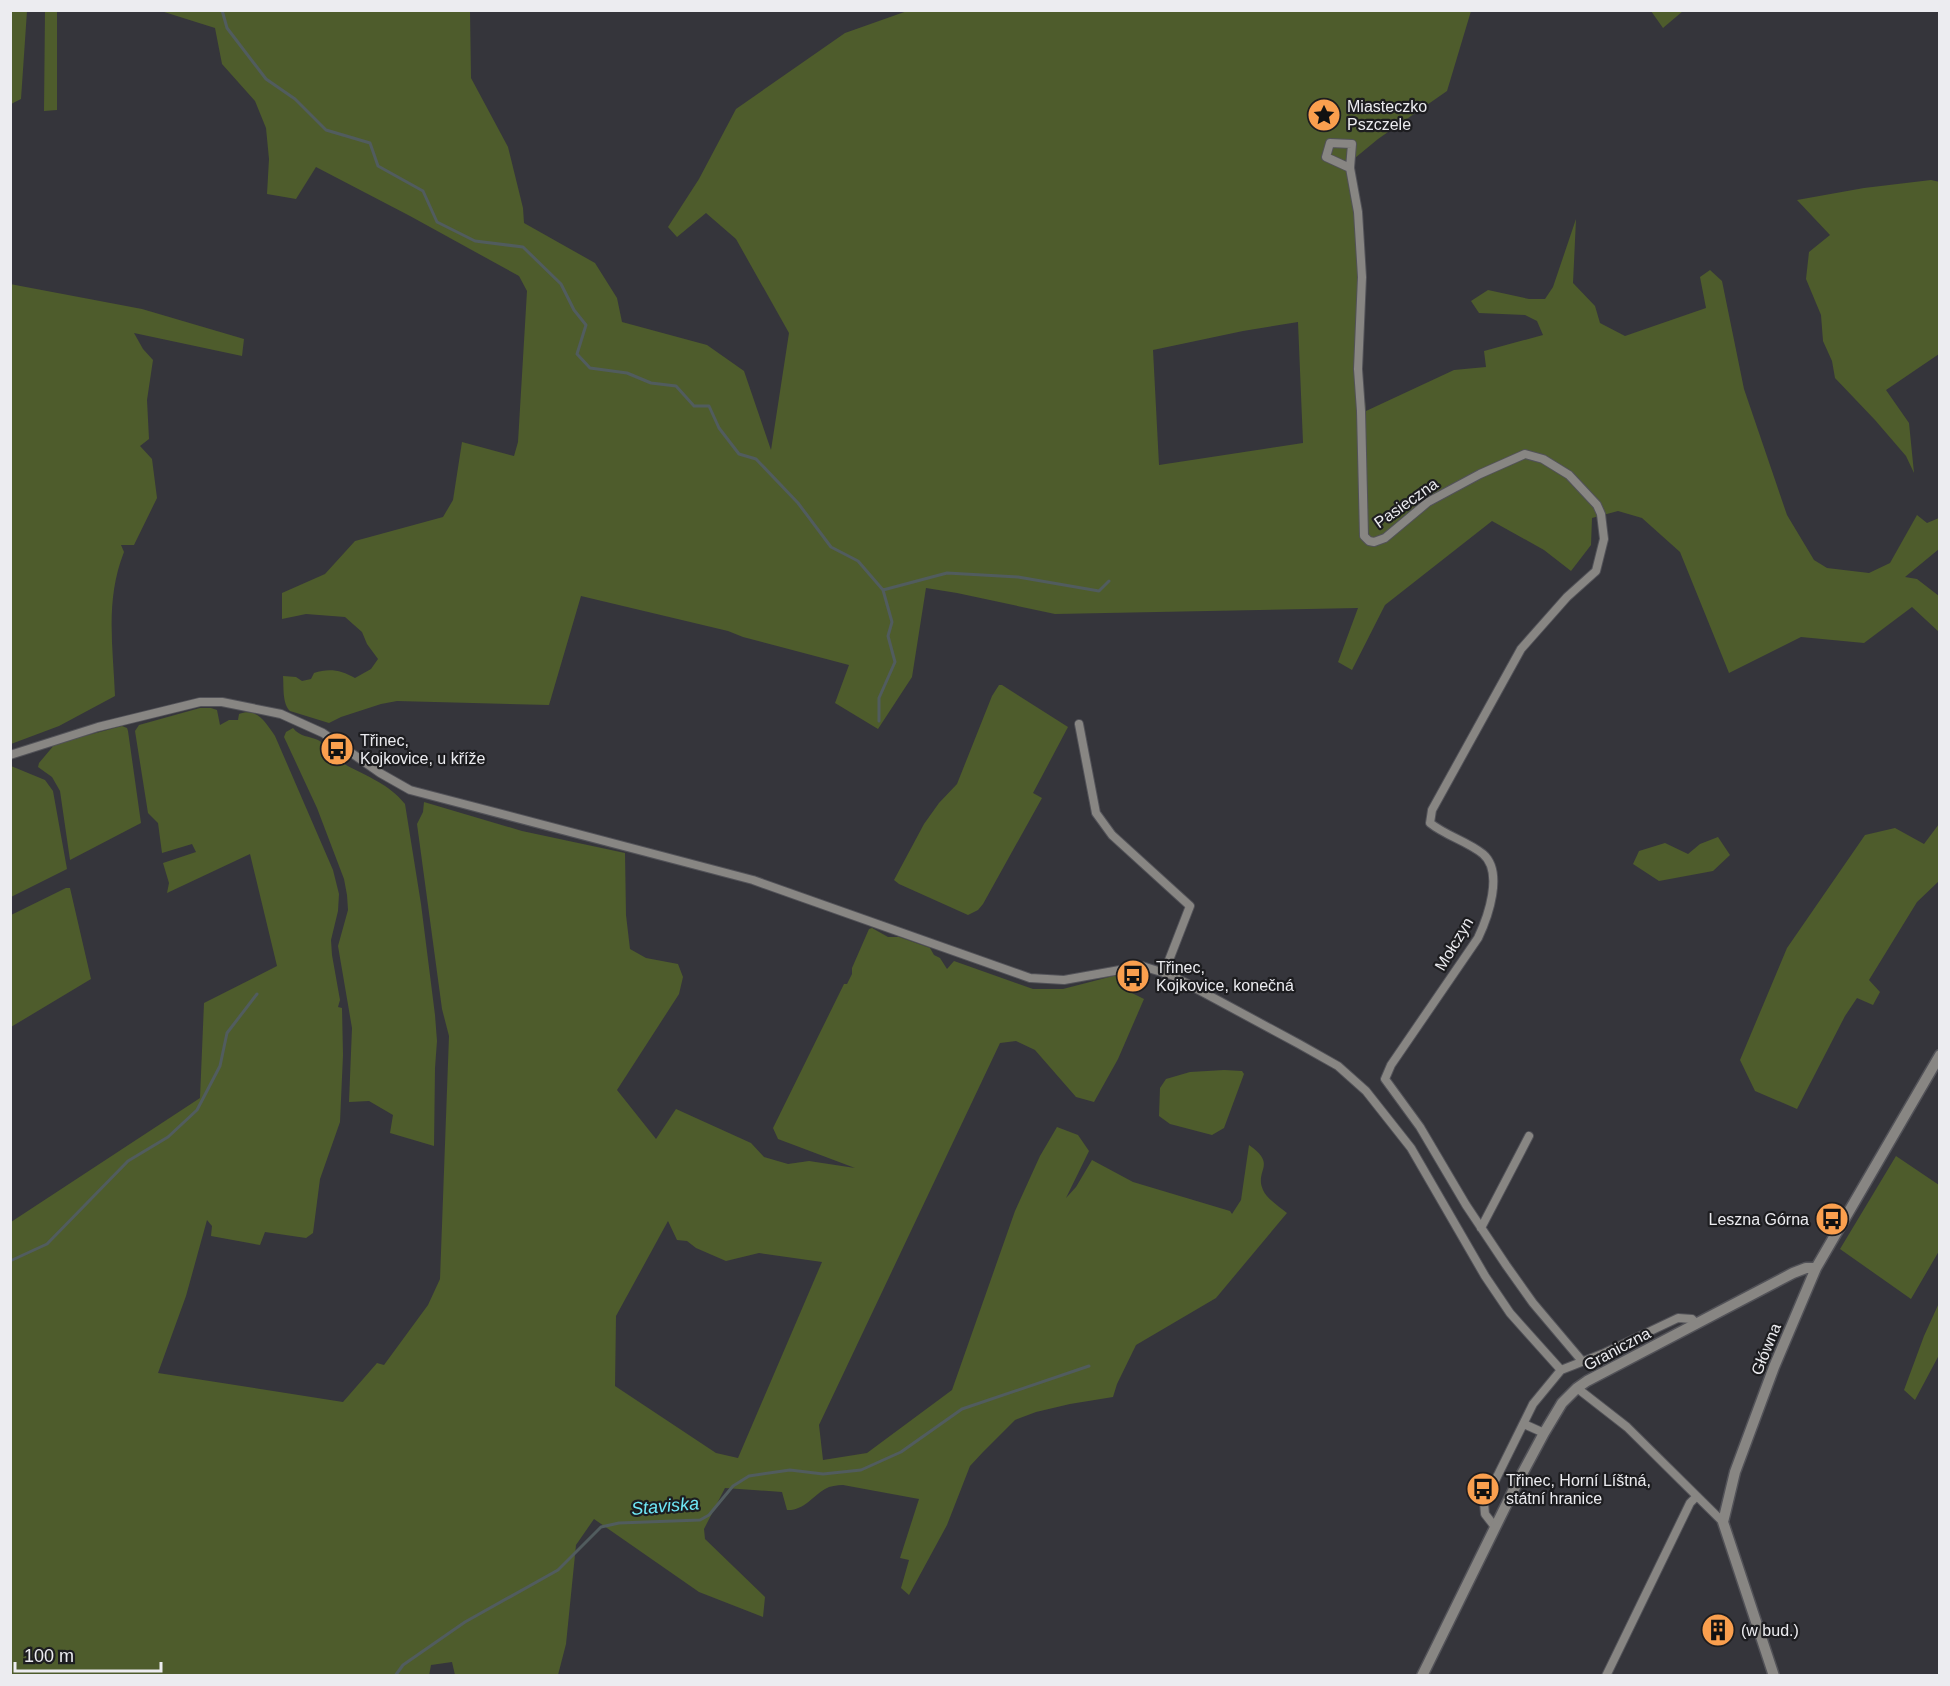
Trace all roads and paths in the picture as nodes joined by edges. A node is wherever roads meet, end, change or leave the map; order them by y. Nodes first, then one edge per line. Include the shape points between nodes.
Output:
1 (1350, 168) dead end
2 (1521, 649) joint
3 (1079, 724) dead end
4 (10, 755) edge
5 (1164, 973) junction
6 (1940, 1055) edge
7 (1529, 1136) dead end
8 (1481, 1228) junction
9 (1816, 1268) junction
10 (1697, 1324) junction
11 (1582, 1361) junction
12 (1561, 1370) junction
13 (1577, 1388) junction
14 (1524, 1424) junction
15 (1544, 1433) junction
16 (1696, 1497) junction
17 (1723, 1522) junction
18 (1495, 1527) junction
19 (1422, 1676) edge
20 (1606, 1676) edge
21 (1774, 1676) edge

1 - 2 street, Pasieczna via 1358,212 1362,277 1358,369 1364,536 1374,542 1385,538 1428,502 1525,454 1543,459 1569,475 1601,514 1605,539 1596,571
2 - 8 street, Mołczyn via 1430,817 1430,823 1439,830 1491,862 1494,876 1486,922 1385,1079 1420,1127
3 - 5 street via 1096,813 1112,835 1190,906
4 - 5 street via 98,727 200,702 243,705 281,714 323,733 410,790 753,879 1030,978 1064,980 1143,966
5 - 12 street via 1338,1066 1366,1091 1411,1148 1504,1304
6 - 9 street, Główna
7 - 8 street
8 - 11 street, Mołczyn via 1533,1303
9 - 10 street, Graniczna via 1793,1273
9 - 17 street, Główna via 1735,1472
10 - 11 street via 1692,1319 1678,1318
10 - 13 street, Graniczna
11 - 12 street
12 - 14 street via 1533,1404
13 - 15 street via 1562,1403
13 - 16 street, Graniczna via 1627,1427
14 - 15 street
14 - 18 street via 1484,1503 1485,1514
15 - 18 street
16 - 17 street, Graniczna
16 - 20 street
17 - 21 street
18 - 19 street

